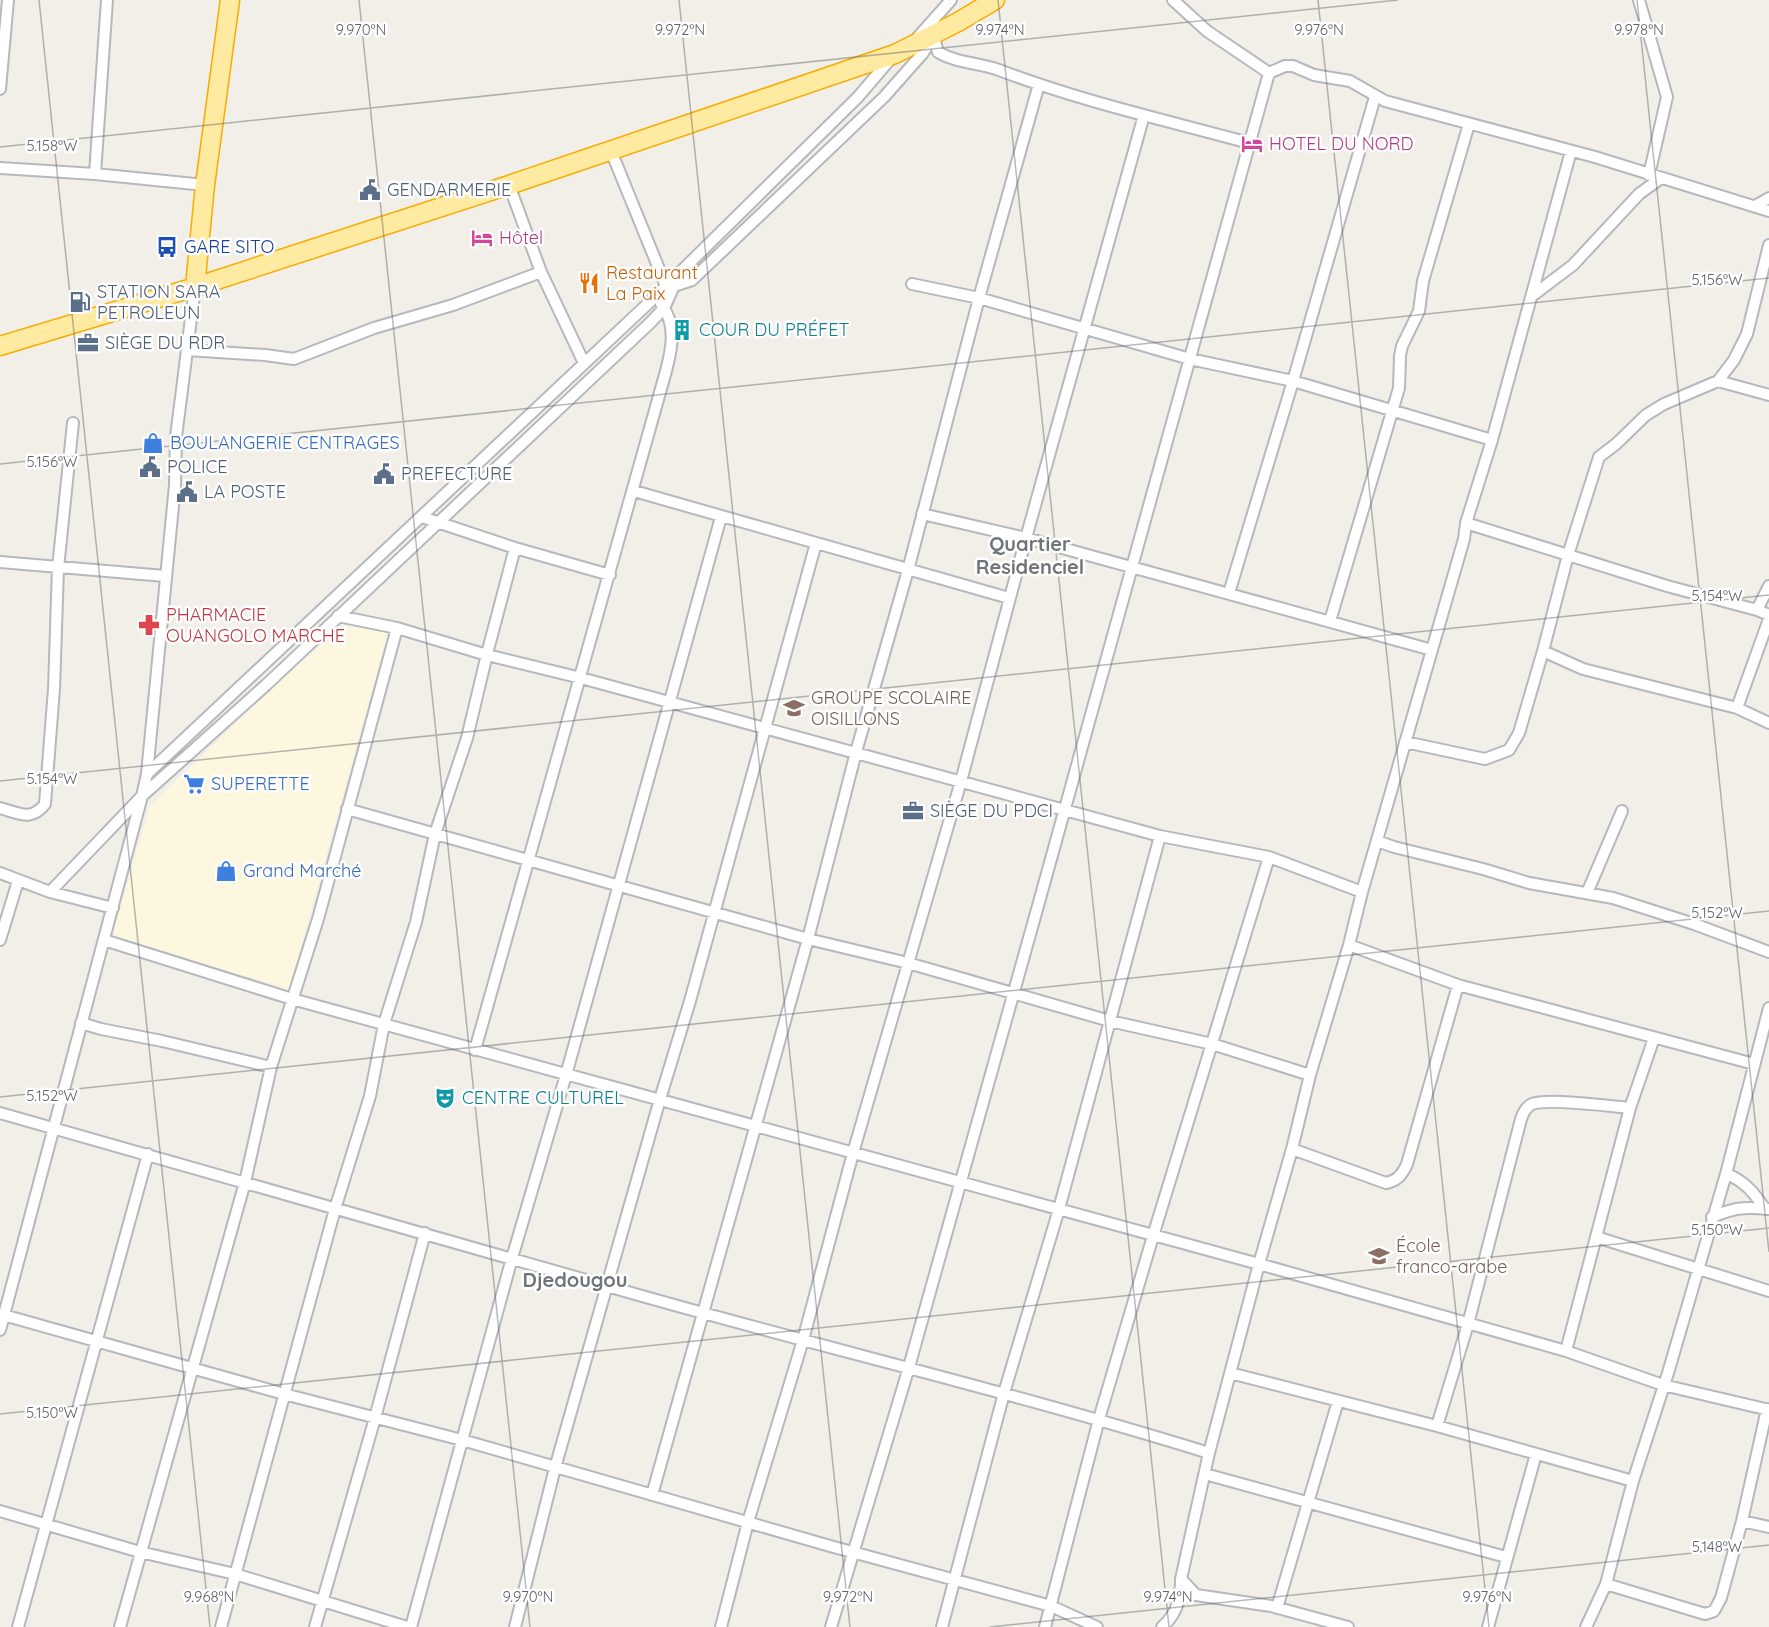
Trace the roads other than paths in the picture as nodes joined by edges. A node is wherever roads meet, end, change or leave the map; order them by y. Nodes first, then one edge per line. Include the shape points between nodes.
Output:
1 (8, 0) edge
2 (107, 0) edge
3 (230, 0) edge
4 (951, 0) edge
5 (995, 0) edge
6 (1173, 0) edge
7 (1639, 0) edge
8 (933, 35) junction
9 (902, 50) junction
10 (1269, 73) junction
11 (1039, 84) junction
12 (0, 89) edge
13 (1375, 97) junction
14 (1144, 115) junction
15 (1469, 124) junction
16 (1249, 143) junction
17 (611, 151) junction
18 (1571, 151) junction
19 (0, 168) edge
20 (94, 174) junction
21 (1649, 174) junction
22 (1661, 178) junction
23 (205, 185) junction
24 (509, 185) junction
25 (1769, 198) edge
26 (1755, 207) junction
27 (1769, 212) edge
28 (1769, 245) edge
29 (541, 272) junction
30 (912, 284) dead end
31 (666, 286) junction
32 (195, 287) junction
33 (1532, 296) junction
34 (655, 297) junction
35 (979, 298) junction
36 (664, 308) junction
37 (1083, 329) junction
38 (0, 346) edge
39 (187, 350) junction
40 (1190, 359) junction
41 (584, 363) junction
42 (1293, 381) junction
43 (1718, 381) junction
44 (1769, 395) edge
45 (1393, 411) junction
46 (73, 423) dead end
47 (1492, 440) junction
48 (634, 491) junction
49 (922, 514) junction
50 (422, 517) junction
51 (722, 517) junction
52 (1466, 523) junction
53 (439, 524) junction
54 (1026, 538) junction
55 (816, 543) junction
56 (515, 548) junction
57 (1568, 555) junction
58 (0, 562) edge
59 (1132, 567) junction
60 (58, 568) junction
61 (908, 570) junction
62 (165, 576) junction
63 (610, 576) junction
64 (1769, 586) edge
65 (1228, 594) junction
66 (1009, 598) junction
67 (1757, 610) junction
68 (339, 616) junction
69 (1769, 617) edge
70 (1330, 621) junction
71 (397, 628) junction
72 (1432, 650) junction
73 (1543, 651) junction
74 (487, 655) junction
75 (581, 678) junction
76 (671, 702) junction
77 (1737, 708) junction
78 (1769, 723) edge
79 (766, 728) junction
80 (1405, 742) junction
81 (856, 752) junction
82 (147, 774) junction
83 (961, 781) junction
84 (142, 796) junction
85 (0, 807) edge
86 (347, 809) junction
87 (1065, 809) junction
88 (1622, 811) dead end
89 (435, 834) junction
90 (1160, 836) junction
91 (1377, 840) junction
92 (1269, 857) junction
93 (528, 860) junction
94 (0, 873) edge
95 (18, 881) junction
96 (619, 885) junction
97 (50, 892) junction
98 (1362, 892) junction
99 (1587, 893) junction
100 (113, 908) junction
101 (715, 912) junction
102 (2, 926) edge
103 (808, 939) junction
104 (0, 940) edge
105 (104, 940) junction
106 (1349, 945) junction
107 (1769, 952) edge
108 (908, 963) junction
109 (1458, 985) junction
110 (1014, 993) junction
111 (292, 999) junction
112 (1769, 1008) edge
113 (1110, 1021) junction
114 (81, 1023) junction
115 (384, 1024) junction
116 (1766, 1034) edge
117 (1654, 1038) junction
118 (1212, 1044) junction
119 (475, 1050) junction
120 (1754, 1064) junction
121 (271, 1067) junction
122 (566, 1075) junction
123 (1311, 1075) junction
124 (660, 1099) junction
125 (1630, 1108) junction
126 (0, 1113) edge
127 (755, 1126) junction
128 (54, 1128) junction
129 (1292, 1149) junction
130 (853, 1153) junction
131 (148, 1154) junction
132 (1726, 1174) junction
133 (245, 1182) junction
134 (959, 1182) junction
135 (335, 1209) junction
136 (1059, 1209) junction
137 (1767, 1209) edge
138 (1712, 1216) junction
139 (424, 1233) junction
140 (1153, 1236) junction
141 (1596, 1237) junction
142 (512, 1258) junction
143 (1259, 1264) junction
144 (1698, 1269) junction
145 (607, 1286) junction
146 (1769, 1291) edge
147 (704, 1313) junction
148 (2, 1314) edge
149 (1468, 1324) junction
150 (0, 1330) edge
151 (96, 1339) junction
152 (803, 1340) junction
153 (1566, 1351) junction
154 (909, 1367) junction
155 (194, 1368) junction
156 (1230, 1372) junction
157 (1663, 1385) junction
158 (1004, 1393) junction
159 (284, 1394) junction
160 (1338, 1401) junction
161 (1768, 1409) edge
162 (375, 1418) junction
163 (1100, 1419) junction
164 (1437, 1426) junction
165 (462, 1440) junction
166 (1209, 1453) junction
167 (1536, 1454) junction
168 (555, 1467) junction
169 (1205, 1474) junction
170 (1633, 1481) junction
171 (652, 1495) junction
172 (1309, 1504) junction
173 (0, 1511) edge
174 (1742, 1521) junction
175 (748, 1522) junction
176 (45, 1524) junction
177 (1769, 1527) edge
178 (852, 1551) junction
179 (140, 1552) junction
180 (1506, 1557) junction
181 (235, 1574) junction
182 (1181, 1579) junction
183 (956, 1580) junction
184 (1606, 1584) junction
185 (322, 1600) junction
186 (1051, 1606) junction
187 (1277, 1608) junction
188 (18, 1627) edge
189 (120, 1627) edge
190 (220, 1627) edge
191 (315, 1627) edge
192 (409, 1627) edge
193 (515, 1627) edge
194 (722, 1627) edge
195 (831, 1627) edge
196 (942, 1627) edge
197 (1045, 1627) edge
198 (1097, 1627) edge
199 (1162, 1627) edge
200 (1348, 1627) edge
201 (1488, 1627) edge
202 (1586, 1627) edge

1 - 12 street
2 - 20 street
3 - 23 highway
4 - 9 street
5 - 8 highway
6 - 10 street via 1207,32
7 - 21 street via 1667,97
8 - 9 highway
8 - 11 street via 938,52 946,57
8 - 36 street via 923,53 884,97 692,280 674,286
9 - 17 highway
9 - 31 street
10 - 13 street via 1293,66 1314,75 1350,81
10 - 16 street
11 - 14 street
11 - 35 street
13 - 15 street
13 - 42 street
14 - 16 street
14 - 37 street
15 - 18 street
15 - 45 street via 1423,281 1419,311 1402,346
16 - 40 street
17 - 24 highway
17 - 31 street
18 - 21 street
18 - 33 street
19 - 20 street
20 - 23 street
21 - 22 street
22 - 26 street
22 - 33 street via 1639,194 1572,265
23 - 32 highway
24 - 29 street
24 - 32 highway
25 - 26 street
26 - 27 street
28 - 43 street via 1747,334
29 - 39 street via 294,359
29 - 41 street
30 - 35 street
31 - 34 street
32 - 38 highway
32 - 39 street
33 - 47 street
34 - 36 street
34 - 41 street
35 - 37 street
35 - 49 street
36 - 48 street via 670,320 672,347
36 - 53 street
37 - 40 street
37 - 54 street
39 - 62 street
40 - 42 street
40 - 59 street
41 - 50 street
42 - 45 street
42 - 65 street
43 - 44 street
43 - 57 street via 1646,415 1599,457
45 - 47 street
45 - 70 street
46 - 60 street
47 - 52 street
48 - 51 street
48 - 63 street
49 - 54 street
49 - 61 street
50 - 53 street
50 - 82 street
51 - 55 street
51 - 76 street
52 - 57 street
52 - 72 street
53 - 56 street
53 - 68 street
54 - 59 street
54 - 66 street
55 - 61 street
55 - 79 street
56 - 63 street
56 - 74 street
57 - 67 street
57 - 73 street
58 - 60 street
59 - 65 street
59 - 87 street
60 - 62 street
60 - 85 street via 45,804 38,813 28,815
61 - 66 street
61 - 81 street
62 - 82 street
63 - 75 street
64 - 67 street
65 - 70 street
66 - 83 street
67 - 69 street
68 - 71 street
68 - 84 street
69 - 77 street
70 - 72 street
71 - 74 street
71 - 86 street
72 - 80 street
73 - 77 street via 1583,669
73 - 80 street via 1509,750 1485,759
74 - 75 street
74 - 89 street via 467,738
75 - 76 street
75 - 93 street
76 - 79 street
76 - 96 street
77 - 78 street
79 - 81 street
79 - 101 street
80 - 91 street
81 - 83 street
81 - 103 street
82 - 84 street
83 - 87 street
83 - 108 street
84 - 97 street
84 - 100 street
86 - 89 street
86 - 111 street
87 - 90 street
87 - 110 street
88 - 99 street
89 - 93 street
89 - 115 street via 416,922
90 - 92 street
90 - 113 street
91 - 98 street
91 - 99 street via 1530,883
92 - 98 street
92 - 118 street
93 - 96 street
93 - 119 street
94 - 95 street
95 - 97 street
95 - 102 street
96 - 101 street
96 - 122 street
97 - 100 street
98 - 106 street
99 - 107 street via 1684,920
100 - 105 street
101 - 103 street
101 - 124 street
102 - 104 street
103 - 108 street
103 - 127 street
105 - 111 street
105 - 114 street
106 - 109 street
106 - 123 street
108 - 110 street
108 - 130 street
109 - 117 street
109 - 129 street via 1407,1164 1395,1181 1386,1183
110 - 113 street
110 - 134 street
111 - 115 street
111 - 121 street
112 - 116 street
113 - 118 street
113 - 136 street
114 - 121 street
114 - 128 street
115 - 119 street
115 - 135 street via 370,1096
116 - 120 street
117 - 120 street
117 - 125 street
118 - 123 street
118 - 140 street
119 - 122 street
120 - 132 street
121 - 133 street
122 - 124 street
122 - 142 street
123 - 129 street
124 - 127 street
124 - 145 street
125 - 141 street
125 - 149 street via 1549,1102 1530,1105 1525,1110
126 - 128 street
127 - 130 street
127 - 147 street
128 - 131 street
128 - 148 street
129 - 143 street
130 - 134 street
130 - 152 street
131 - 133 street
131 - 151 street
132 - 137 street via 1737,1178
132 - 138 street
133 - 135 street
133 - 155 street
134 - 136 street
134 - 154 street
135 - 139 street
135 - 159 street
136 - 140 street
136 - 158 street
137 - 138 street via 1742,1207
138 - 144 street
139 - 142 street
139 - 162 street
140 - 143 street
140 - 163 street
141 - 144 street
141 - 153 street
142 - 145 street
142 - 165 street
143 - 149 street
143 - 156 street
144 - 146 street
144 - 157 street
145 - 147 street
145 - 168 street
147 - 152 street
147 - 171 street
148 - 150 street
148 - 151 street
149 - 153 street
149 - 164 street
151 - 155 street
151 - 176 street
152 - 154 street
152 - 175 street
153 - 157 street
154 - 158 street
154 - 178 street
155 - 159 street
155 - 179 street
156 - 160 street
156 - 166 street
157 - 161 street
157 - 170 street
158 - 163 street
158 - 183 street
159 - 162 street
159 - 181 street
160 - 164 street
160 - 172 street
161 - 174 street
162 - 165 street
162 - 185 street
163 - 166 street
163 - 186 street
164 - 167 street
165 - 168 street
165 - 192 street
166 - 169 street
167 - 170 street
167 - 180 street
168 - 171 street
168 - 193 street
169 - 172 street
169 - 182 street
170 - 184 street
171 - 175 street
172 - 180 street
172 - 187 street
173 - 176 street
174 - 177 street
174 - 184 street via 1714,1611 1706,1614
175 - 178 street
175 - 194 street
176 - 179 street
176 - 188 street
178 - 183 street
178 - 195 street
179 - 181 street
179 - 189 street
180 - 201 street
181 - 185 street
181 - 190 street
182 - 187 street via 1196,1595
182 - 199 street via 1174,1614
183 - 186 street
183 - 196 street
184 - 202 street
185 - 191 street
185 - 192 street
186 - 197 street
186 - 198 street
187 - 200 street

